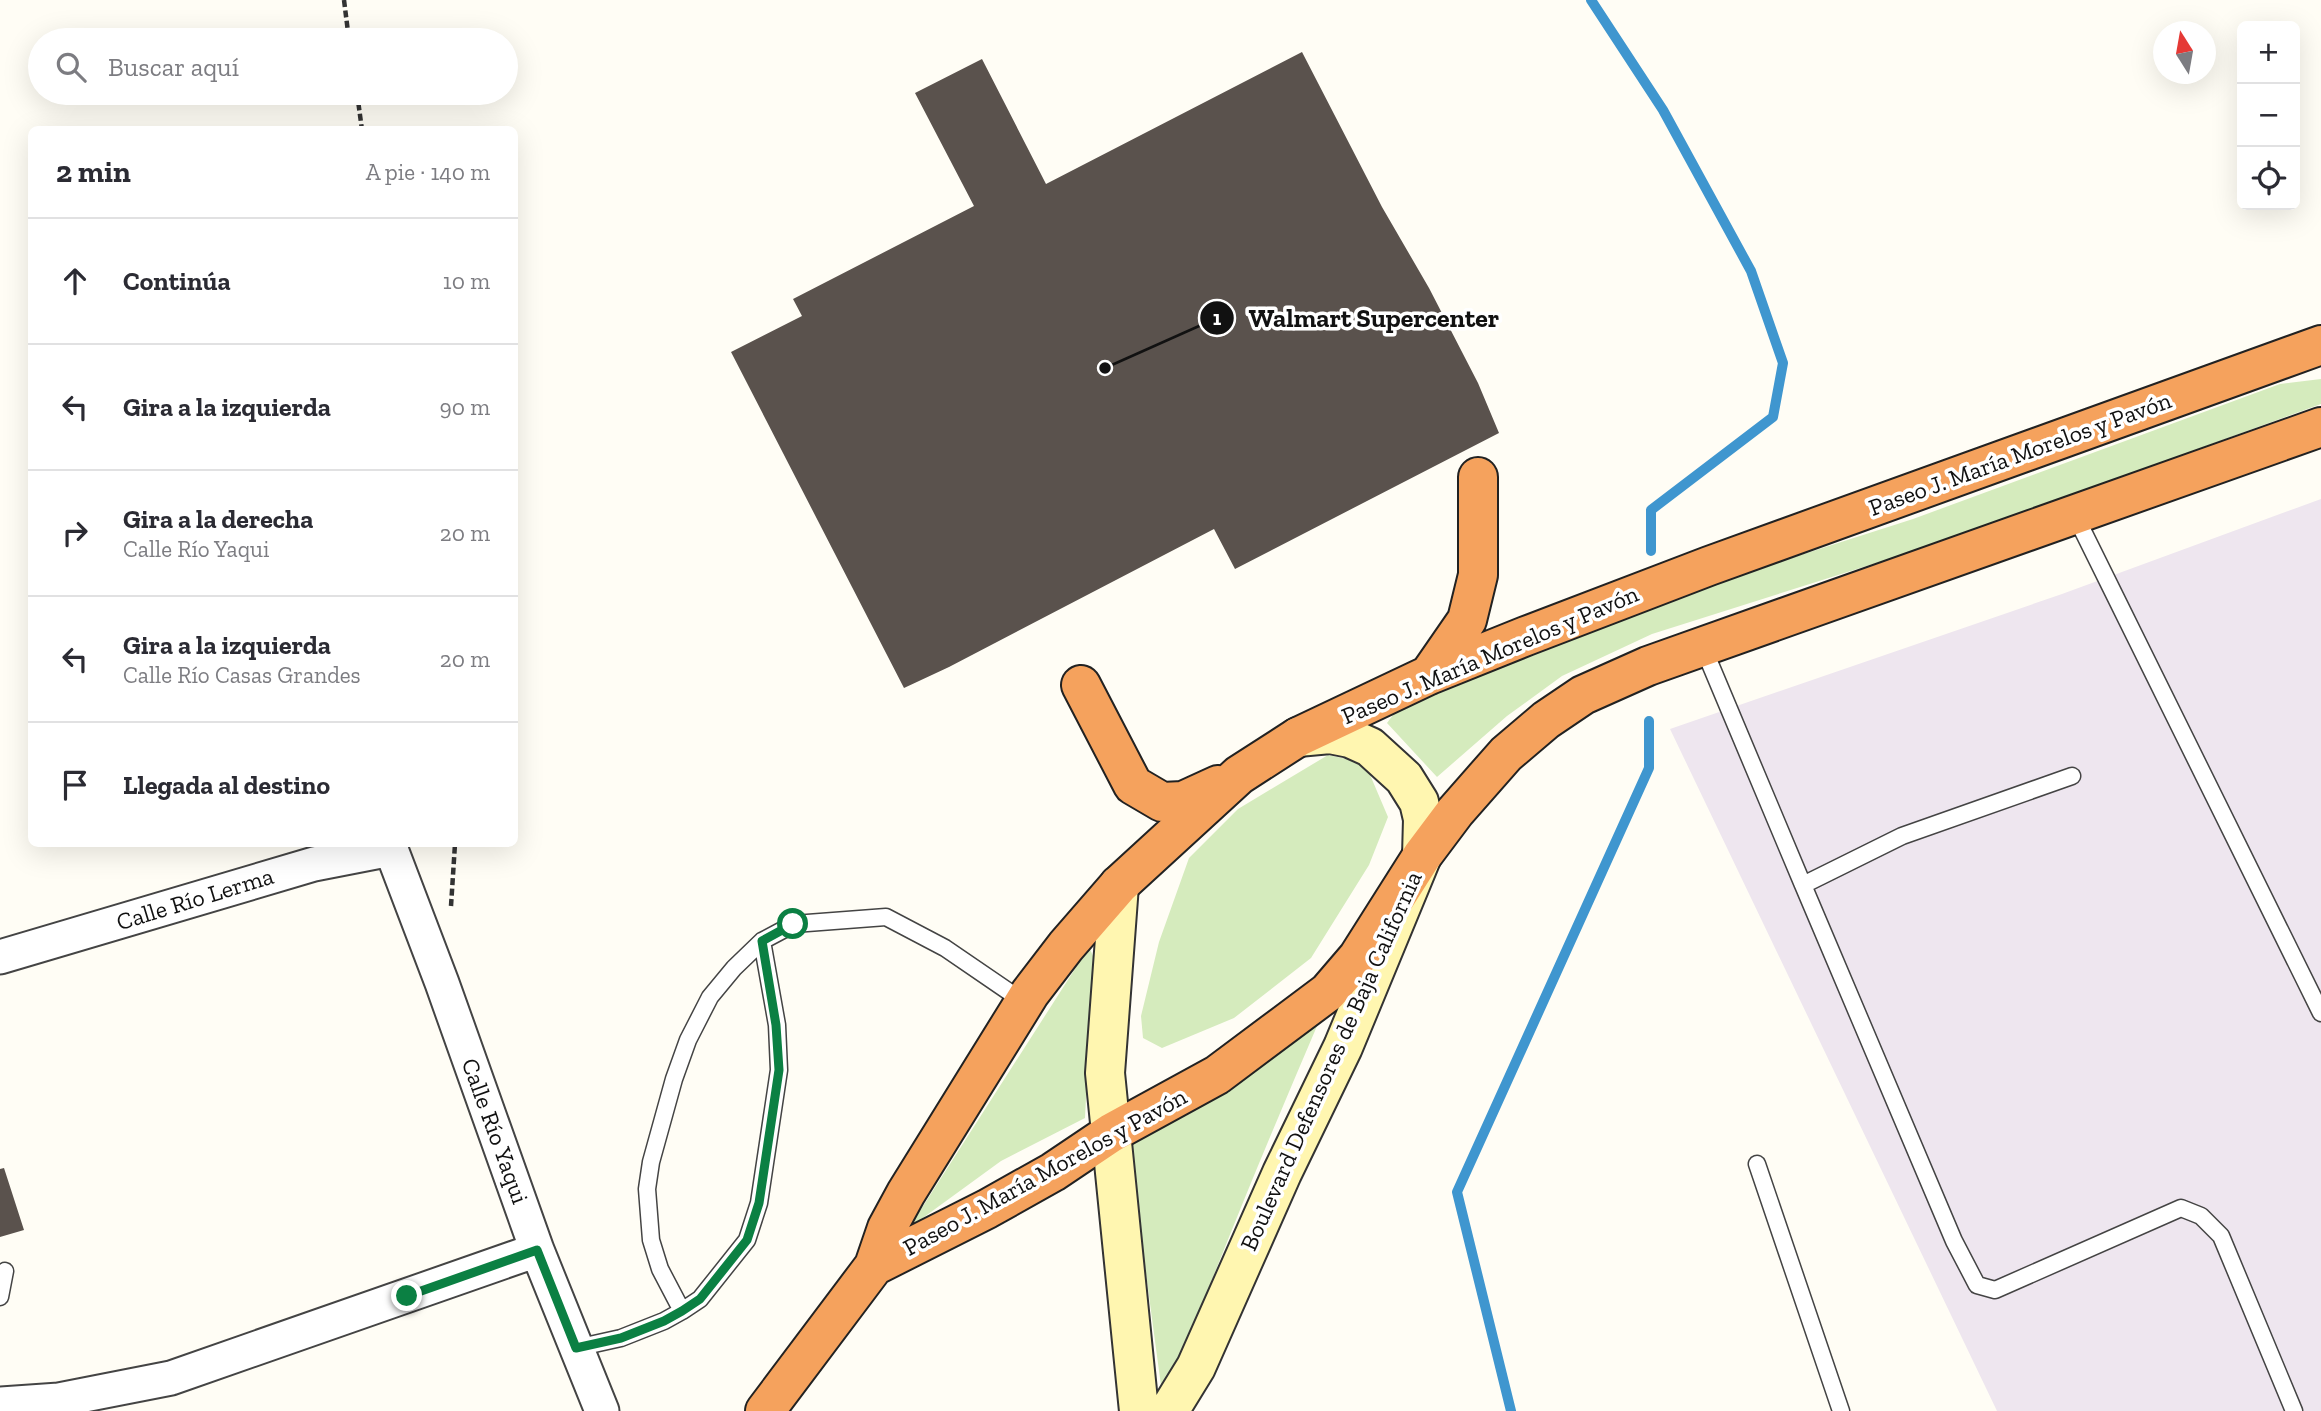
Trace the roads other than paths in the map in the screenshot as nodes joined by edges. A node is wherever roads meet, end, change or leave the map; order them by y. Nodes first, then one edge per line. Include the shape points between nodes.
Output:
1 (2321, 345) edge
2 (2321, 427) edge
3 (1478, 477) dead end
4 (2075, 514) junction
5 (1703, 647) junction
6 (1429, 675) junction
7 (1081, 685) dead end
8 (1298, 737) junction
9 (1239, 775) junction
10 (2072, 776) dead end
11 (391, 849) joint
12 (1422, 856) junction
13 (1119, 885) junction
14 (1803, 885) junction
15 (762, 941) junction
16 (0, 957) edge
17 (1024, 1002) junction
18 (2321, 1013) edge
19 (1111, 1133) junction
20 (1758, 1164) dead end
21 (537, 1250) junction
22 (874, 1266) junction
23 (5, 1271) dead end
24 (0, 1297) edge
25 (682, 1311) junction
26 (576, 1348) junction
27 (0, 1404) edge
28 (601, 1411) edge
29 (765, 1411) edge
30 (1139, 1411) edge
31 (1169, 1411) edge
32 (1841, 1411) edge
33 (2294, 1411) edge

1 - 6 highway, Paseo J. María Morelos y Pavón via 1709,566
2 - 4 highway, Paseo J. María Morelos y Pavón
3 - 6 highway via 1478,575 1467,620
4 - 5 highway, Paseo J. María Morelos y Pavón
4 - 18 lane
5 - 12 highway, Paseo J. María Morelos y Pavón via 1583,695 1546,720 1506,754
5 - 14 lane
6 - 8 highway, Paseo J. María Morelos y Pavón
7 - 9 highway via 1133,785 1162,802 1183,801
8 - 9 highway, Paseo J. María Morelos y Pavón
8 - 12 main road, Boulevard Defensores de Baja California via 1350,737 1370,747 1404,778 1419,802 1423,819
9 - 13 highway, Paseo J. María Morelos y Pavón
10 - 14 lane via 1902,836
11 - 16 street, Calle Río Lerma via 314,864
11 - 21 street, Calle Río Yaqui
12 - 19 highway, Paseo J. María Morelos y Pavón via 1358,957 1328,992 1217,1074
12 - 31 main road, Boulevard Defensores de Baja California via 1343,1047 1196,1367
13 - 17 highway, Paseo J. María Morelos y Pavón
13 - 19 main road via 1105,1073
14 - 33 lane via 1954,1241 1977,1285 1995,1290 2181,1208 2201,1216 2221,1237
15 - 17 lane via 793,924 886,917 945,948
15 - 25 lane via 779,1070 759,1203 747,1240 700,1299
15 - 25 lane via 710,997 688,1040 651,1162 647,1189 651,1240
17 - 22 highway, Paseo J. María Morelos y Pavón via 906,1193
19 - 22 highway, Paseo J. María Morelos y Pavón via 1053,1172
19 - 30 main road
20 - 32 lane
21 - 26 street, Calle Río Yaqui
21 - 27 street via 171,1378 59,1400
22 - 29 highway
23 - 24 lane
25 - 26 lane via 621,1338
26 - 28 street, Calle Río Yaqui

